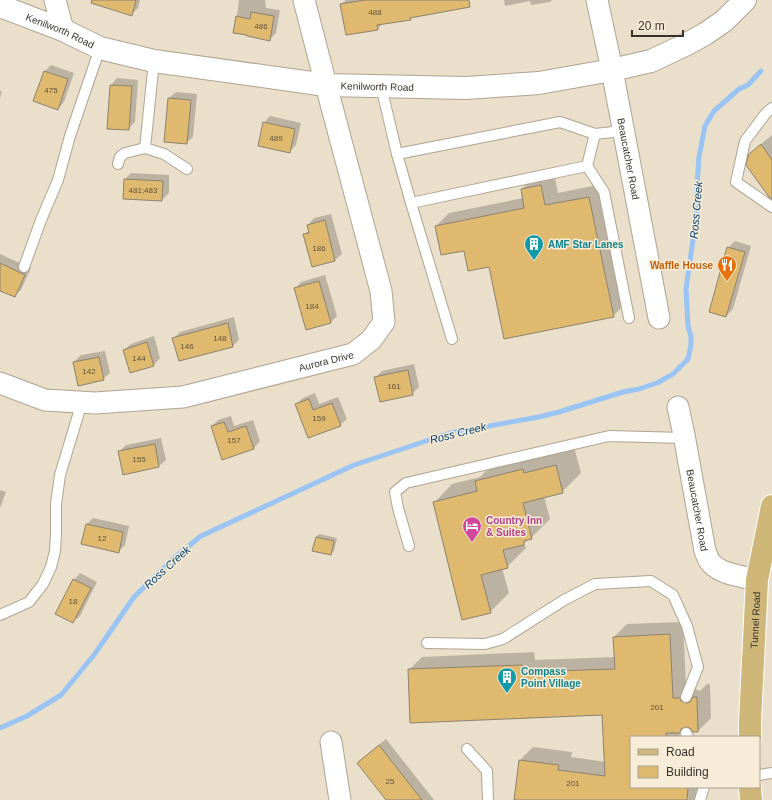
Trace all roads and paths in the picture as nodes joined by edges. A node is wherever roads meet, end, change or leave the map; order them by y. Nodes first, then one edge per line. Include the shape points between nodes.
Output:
1 (55, 0) edge
2 (304, 0) edge
3 (597, 0) edge
4 (745, 0) edge
5 (0, 6) edge
6 (63, 30) junction
7 (100, 48) junction
8 (154, 61) junction
9 (612, 70) junction
10 (326, 85) junction
11 (381, 86) junction
12 (772, 108) edge
13 (623, 131) junction
14 (595, 134) junction
15 (145, 148) junction
16 (397, 154) junction
17 (118, 164) dead end
18 (587, 166) junction
19 (187, 169) dead end
20 (411, 203) junction
21 (772, 207) edge
22 (24, 267) dead end
23 (629, 318) dead end
24 (659, 318) dead end
25 (452, 339) dead end
26 (0, 383) edge
27 (82, 402) junction
28 (678, 407) dead end
29 (685, 438) junction
30 (772, 506) edge
31 (770, 529) edge
32 (409, 546) dead end
33 (757, 580) junction
34 (0, 615) edge
35 (427, 643) dead end
36 (686, 698) dead end
37 (750, 736) edge
38 (331, 742) dead end
39 (467, 749) dead end
40 (772, 773) edge
41 (760, 775) edge
42 (704, 788) edge
43 (750, 788) edge
44 (340, 800) edge
45 (488, 800) edge
46 (700, 800) edge
47 (751, 800) edge

1 - 6 street
2 - 10 street, Aurora Drive
3 - 9 street, Beaucatcher Road
4 - 9 street, Kenilworth Road via 724,20 685,45 651,61
5 - 6 street, Kenilworth Road
6 - 7 street, Kenilworth Road
7 - 8 street, Kenilworth Road
7 - 22 lane via 58,180
8 - 10 street, Kenilworth Road
8 - 15 lane
9 - 11 street, Kenilworth Road via 539,83 466,88
9 - 13 street, Beaucatcher Road
10 - 11 street, Kenilworth Road
10 - 27 street, Aurora Drive via 381,291 384,322 372,340 353,354 183,397
11 - 16 lane
12 - 21 lane via 744,141 736,182
13 - 14 lane
13 - 24 street, Beaucatcher Road
14 - 16 lane via 560,122
14 - 18 lane
15 - 17 lane via 125,154 120,157
15 - 19 lane via 164,154
16 - 20 lane
18 - 20 lane
18 - 23 lane via 604,192
20 - 25 lane
26 - 27 street, Aurora Drive via 45,400
27 - 34 lane via 60,475 56,504 55,551 51,567 29,602
28 - 29 street, Beaucatcher Road
29 - 32 lane via 609,436 406,483 395,492
29 - 33 street, Beaucatcher Road via 705,551 710,562 730,574
30 - 31 main road, Tunnel Road
31 - 33 main road, Tunnel Road
33 - 37 main road, Tunnel Road
35 - 36 lane via 485,644 503,639 564,600 595,584 651,581 672,595 687,626 698,667
38 - 44 street
39 - 45 lane via 487,771
40 - 41 lane
42 - 46 lane
43 - 47 main road

